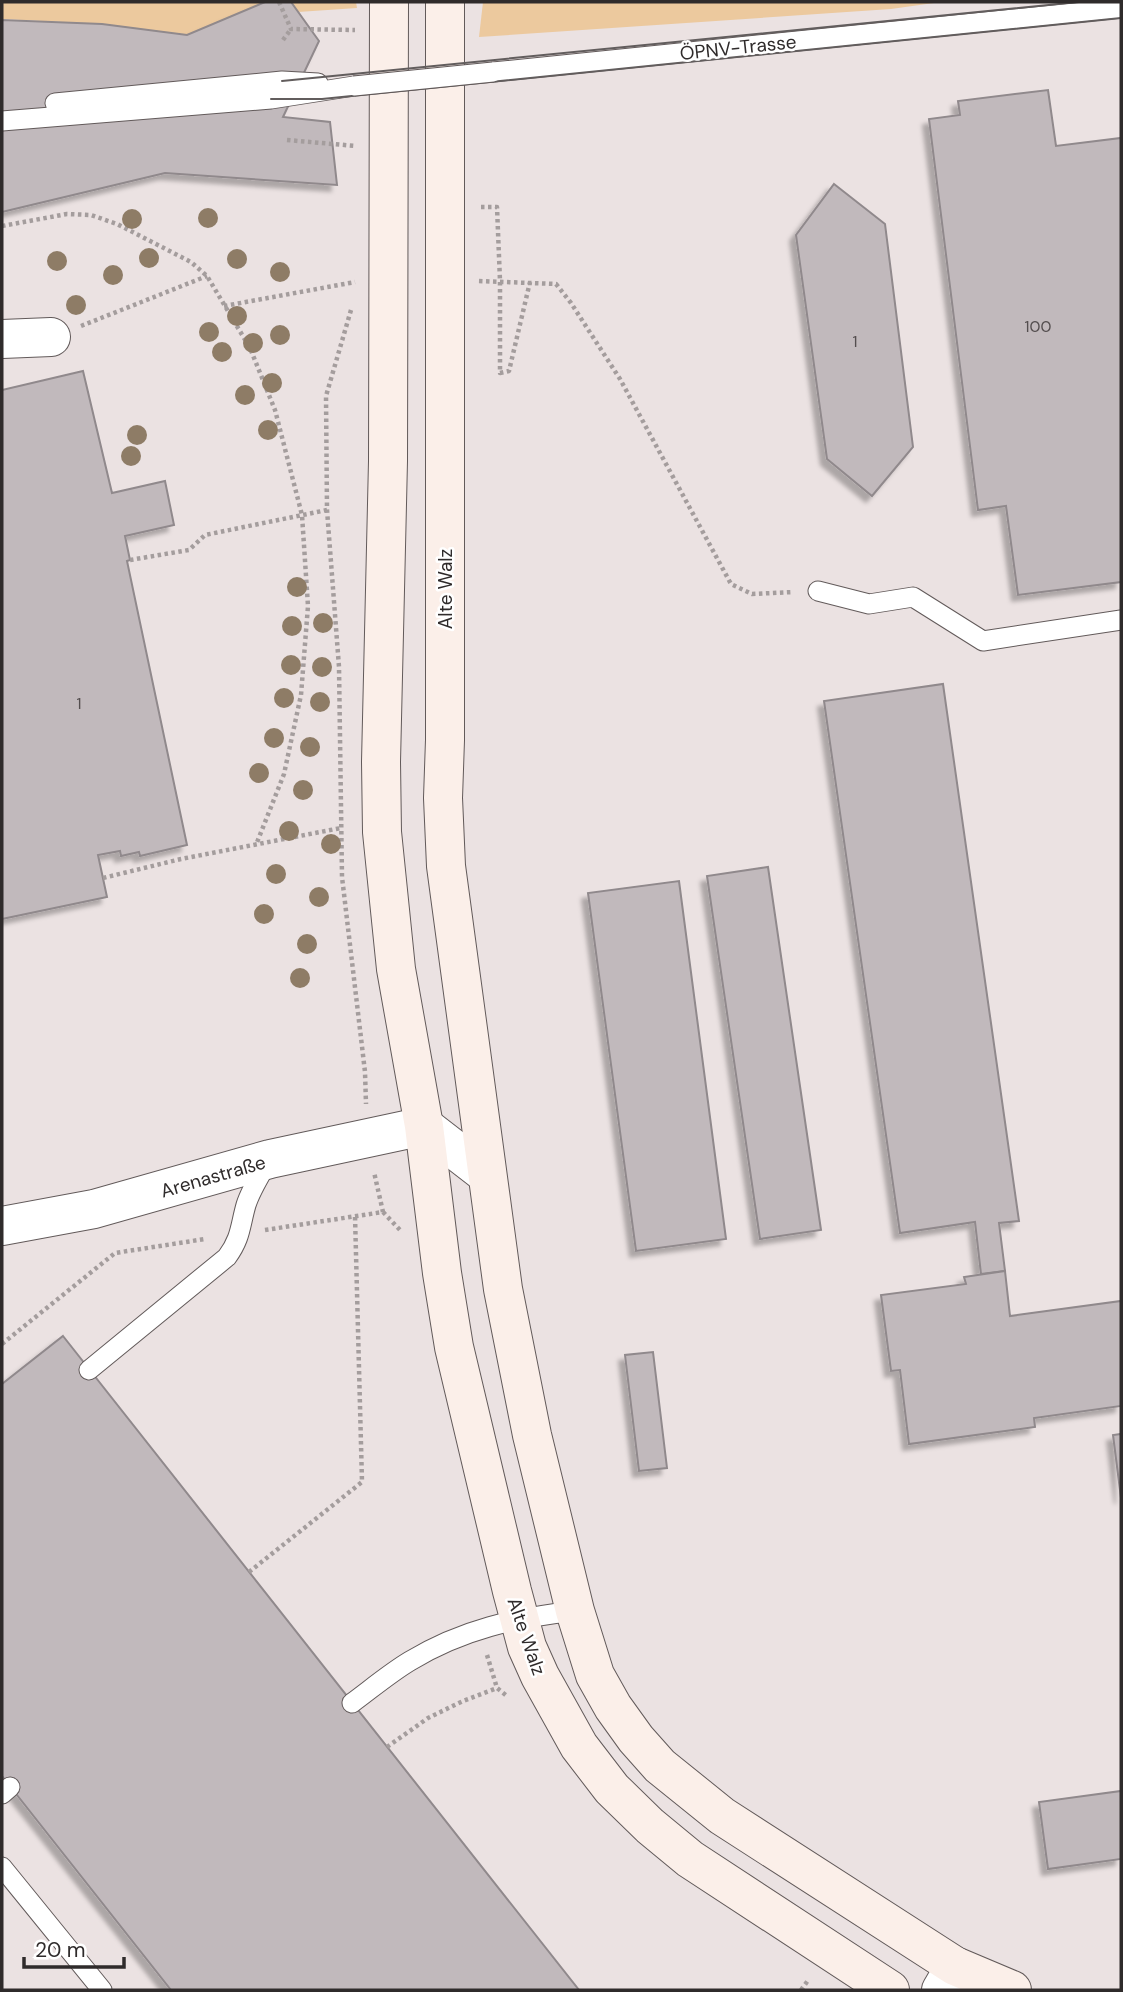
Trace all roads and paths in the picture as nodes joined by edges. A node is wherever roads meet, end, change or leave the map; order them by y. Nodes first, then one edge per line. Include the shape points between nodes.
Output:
1 (279, 2) edge
2 (445, 2) edge
3 (1121, 8) edge
4 (389, 16) edge
5 (291, 29) junction
6 (284, 40) dead end
7 (354, 86) junction
8 (2, 108) edge
9 (2, 121) edge
10 (287, 140) dead end
11 (360, 146) dead end
12 (475, 207) dead end
13 (2, 226) edge
14 (207, 276) junction
15 (485, 281) dead end
16 (500, 281) junction
17 (530, 282) junction
18 (355, 294) dead end
19 (225, 306) junction
20 (351, 307) dead end
21 (97, 320) dead end
22 (51, 337) dead end
23 (2, 339) edge
24 (327, 510) junction
25 (302, 515) junction
26 (131, 560) dead end
27 (818, 591) joint
28 (1121, 620) edge
29 (341, 828) junction
30 (256, 845) junction
31 (103, 878) dead end
32 (424, 1126) junction
33 (367, 1139) junction
34 (270, 1159) junction
35 (486, 1174) junction
36 (355, 1216) junction
37 (2, 1226) edge
38 (240, 1234) junction
39 (2, 1344) edge
40 (89, 1370) dead end
41 (249, 1572) dead end
42 (575, 1611) junction
43 (518, 1618) junction
44 (497, 1688) dead end
45 (352, 1703) dead end
46 (387, 1747) dead end
47 (2, 1867) edge
48 (810, 1978) dead end
49 (948, 1978) edge
50 (102, 1990) edge
51 (801, 1990) edge
52 (890, 1990) edge
53 (1012, 1990) edge

1 - 5 path
2 - 35 street, Alte Walz via 443,798 453,931
3 - 7 lane, ÖPNV-Trasse, bridge
4 - 5 path
4 - 32 street, Alte Walz via 382,832 396,969
5 - 6 path
7 - 8 lane via 282,81
7 - 9 lane via 271,99
10 - 11 path
12 - 16 path via 497,207
13 - 14 path via 67,214 91,215 191,262
14 - 19 path
14 - 21 path
15 - 16 path
16 - 17 path
16 - 17 path via 500,373 509,371
17 - 27 path via 556,284 571,303 620,379 731,584 752,594
18 - 19 path via 359,282
19 - 25 path via 250,348 275,410
20 - 24 path via 326,396
22 - 23 street
24 - 25 path
24 - 29 path via 339,667
25 - 26 path via 205,535 189,550
25 - 30 path via 308,606 301,695 284,774
27 - 28 lane via 869,604 913,597 983,641
29 - 30 path
29 - 33 path via 342,877 365,1072
30 - 31 path
32 - 33 street, Arenastraße
32 - 35 street
32 - 43 street, Alte Walz via 454,1347
33 - 34 street, Arenastraße
33 - 36 path via 383,1212
34 - 37 street, Arenastraße via 94,1209
34 - 38 lane via 246,1205
35 - 42 street, Alte Walz via 512,1346
36 - 38 path
36 - 41 path via 362,1482
38 - 39 path via 116,1253
38 - 40 lane via 227,1257 207,1276
42 - 43 lane
42 - 49 street, Alte Walz via 595,1675 613,1707 660,1766 722,1816
43 - 45 lane via 438,1646
43 - 52 street, Alte Walz via 557,1711 612,1789 690,1859
44 - 46 path via 428,1718
47 - 50 lane
48 - 51 path
49 - 53 street, Alte Walz

